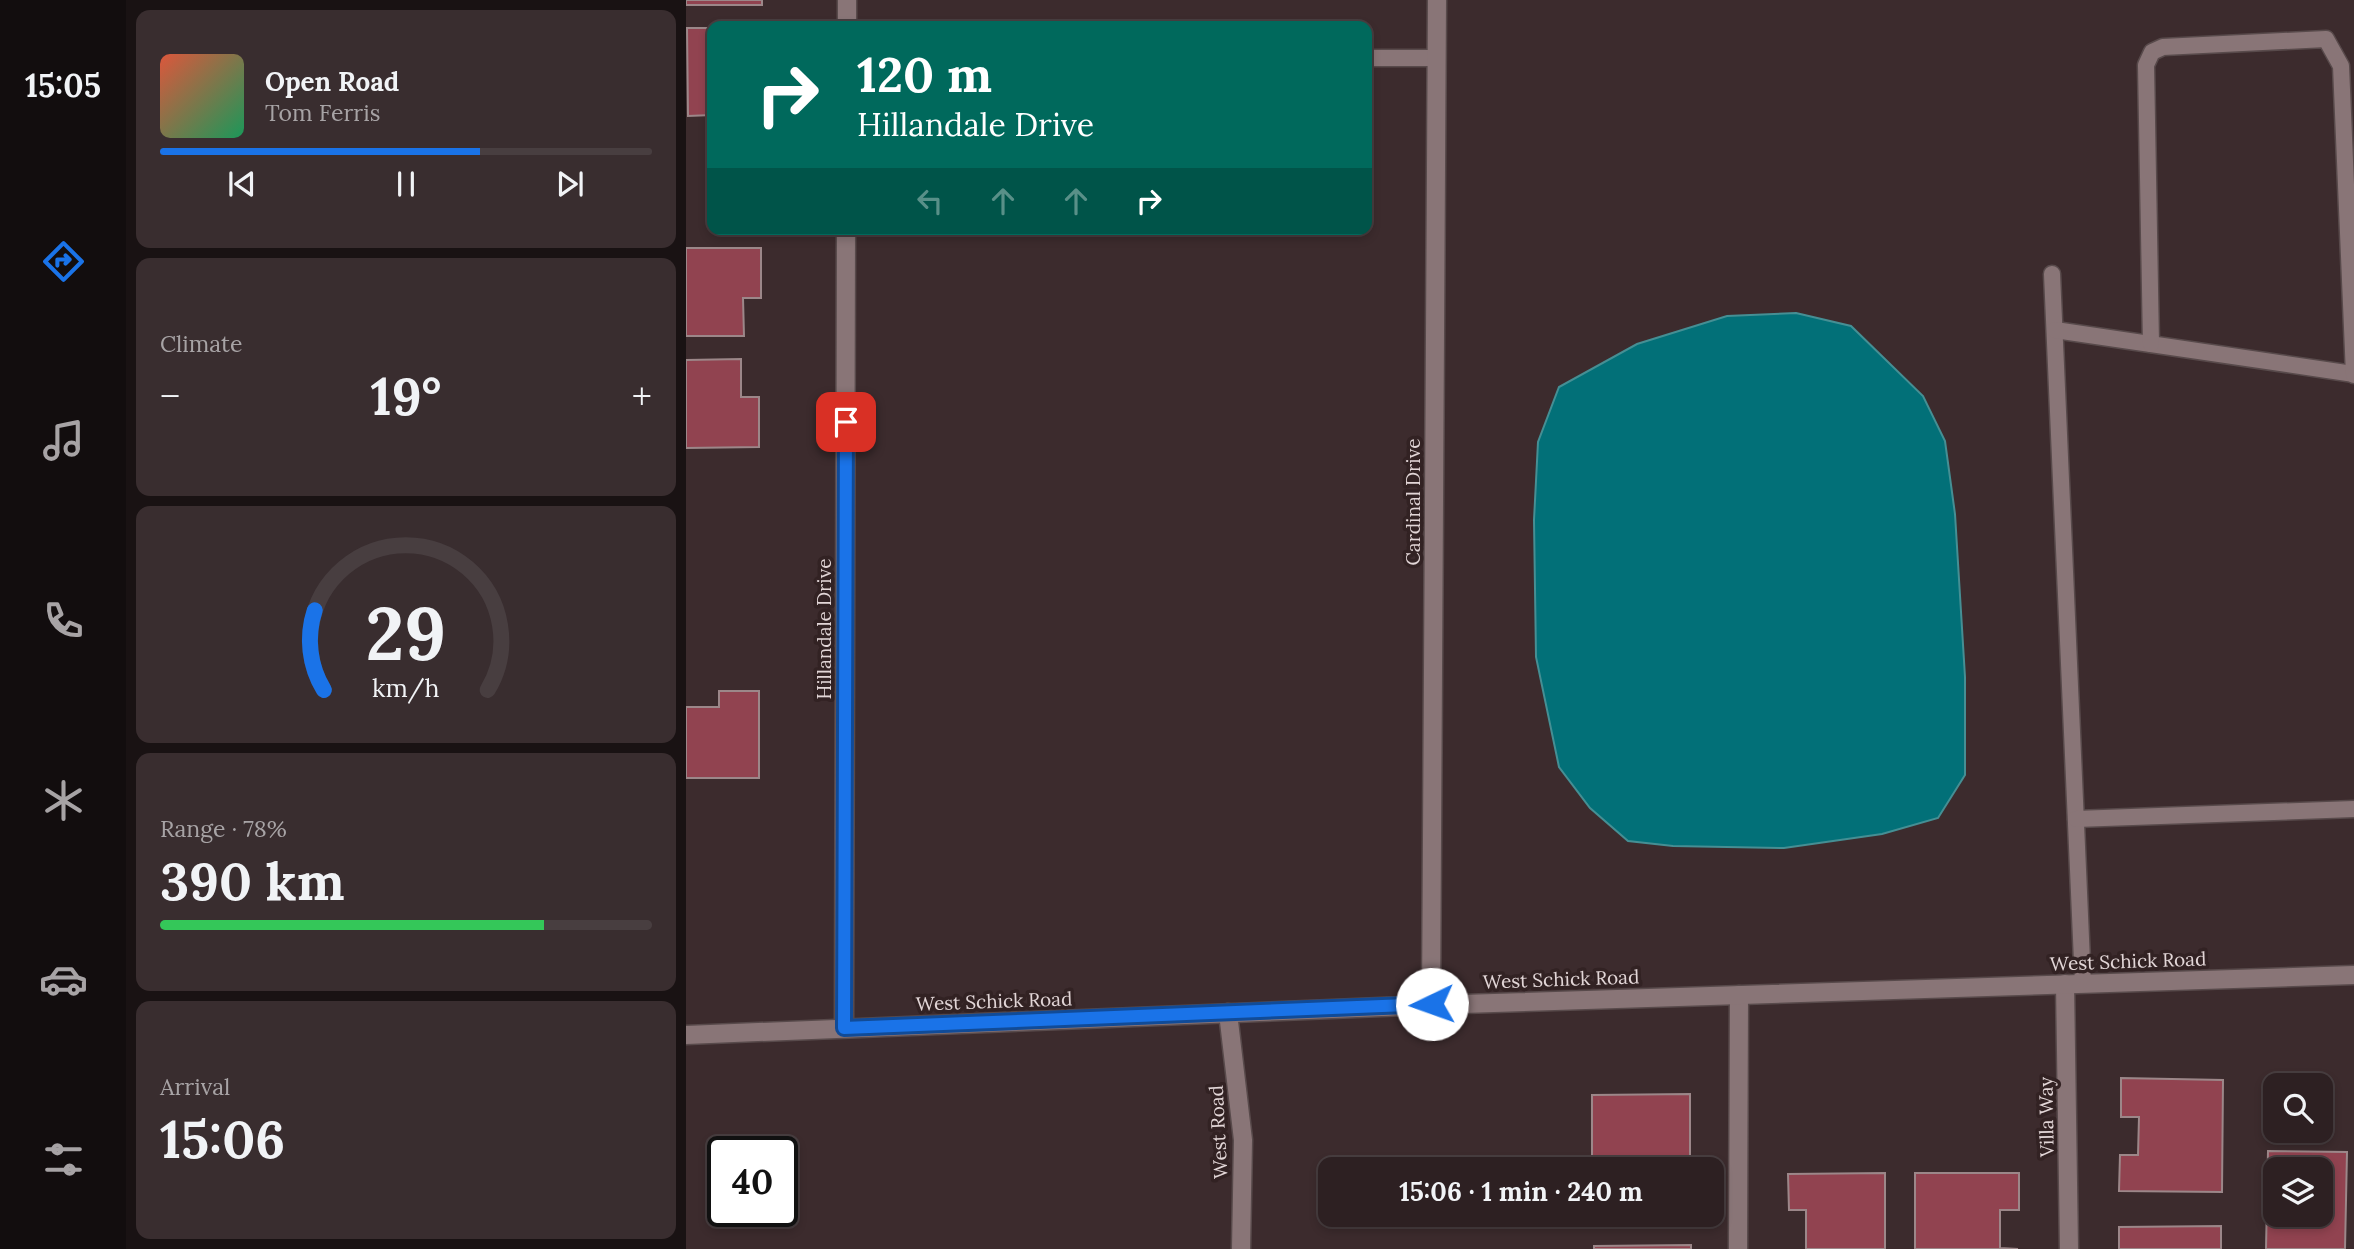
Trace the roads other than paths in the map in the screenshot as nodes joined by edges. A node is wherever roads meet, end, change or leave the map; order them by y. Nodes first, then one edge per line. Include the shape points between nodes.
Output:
1 (847, 0) edge
2 (1437, 0) edge
3 (847, 21) edge
4 (1372, 58) edge
5 (1436, 58) junction
6 (846, 235) edge
7 (2052, 274) dead end
8 (2055, 330) junction
9 (2151, 344) junction
10 (2354, 374) edge
11 (2354, 808) edge
12 (2076, 819) junction
13 (2354, 975) edge
14 (2074, 984) junction
15 (1739, 995) junction
16 (1432, 1004) junction
17 (1228, 1013) junction
18 (844, 1028) junction
19 (686, 1035) edge
20 (1241, 1249) edge
21 (1738, 1249) edge
22 (2069, 1249) edge

1 - 3 street
2 - 5 street, Cardinal Drive
4 - 5 lane
5 - 16 street, Cardinal Drive
6 - 18 street, Hillandale Drive
7 - 8 lane
8 - 9 lane
8 - 12 lane
9 - 10 lane
9 - 10 lane via 2146,65 2152,52 2163,47 2326,39 2341,66
11 - 12 lane
12 - 14 lane
13 - 14 street, West Schick Road
14 - 15 street, West Schick Road
14 - 22 street, Villa Way
15 - 16 street, West Schick Road
15 - 21 street
16 - 17 street, West Schick Road
17 - 18 street, West Schick Road
17 - 20 street, West Road via 1243,1140
18 - 19 street, West Schick Road

